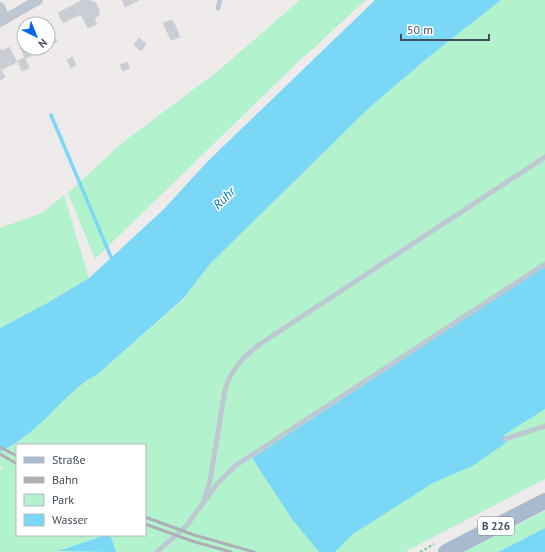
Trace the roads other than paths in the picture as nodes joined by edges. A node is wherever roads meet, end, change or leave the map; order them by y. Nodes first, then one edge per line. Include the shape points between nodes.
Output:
1 (38, 0) edge
2 (220, 0) edge
3 (0, 7) edge
4 (218, 8) dead end
5 (3, 20) edge
6 (545, 157) edge
7 (545, 264) edge
8 (545, 426) edge
9 (505, 439) dead end
10 (545, 501) edge
11 (202, 505) junction
12 (157, 552) edge
13 (446, 552) edge

1 - 5 street
2 - 4 lane
3 - 5 street
6 - 11 lane via 260,344 235,366 225,390 210,480
7 - 11 lane via 235,466
8 - 9 lane
10 - 13 main road, B 226
11 - 12 lane via 187,525

